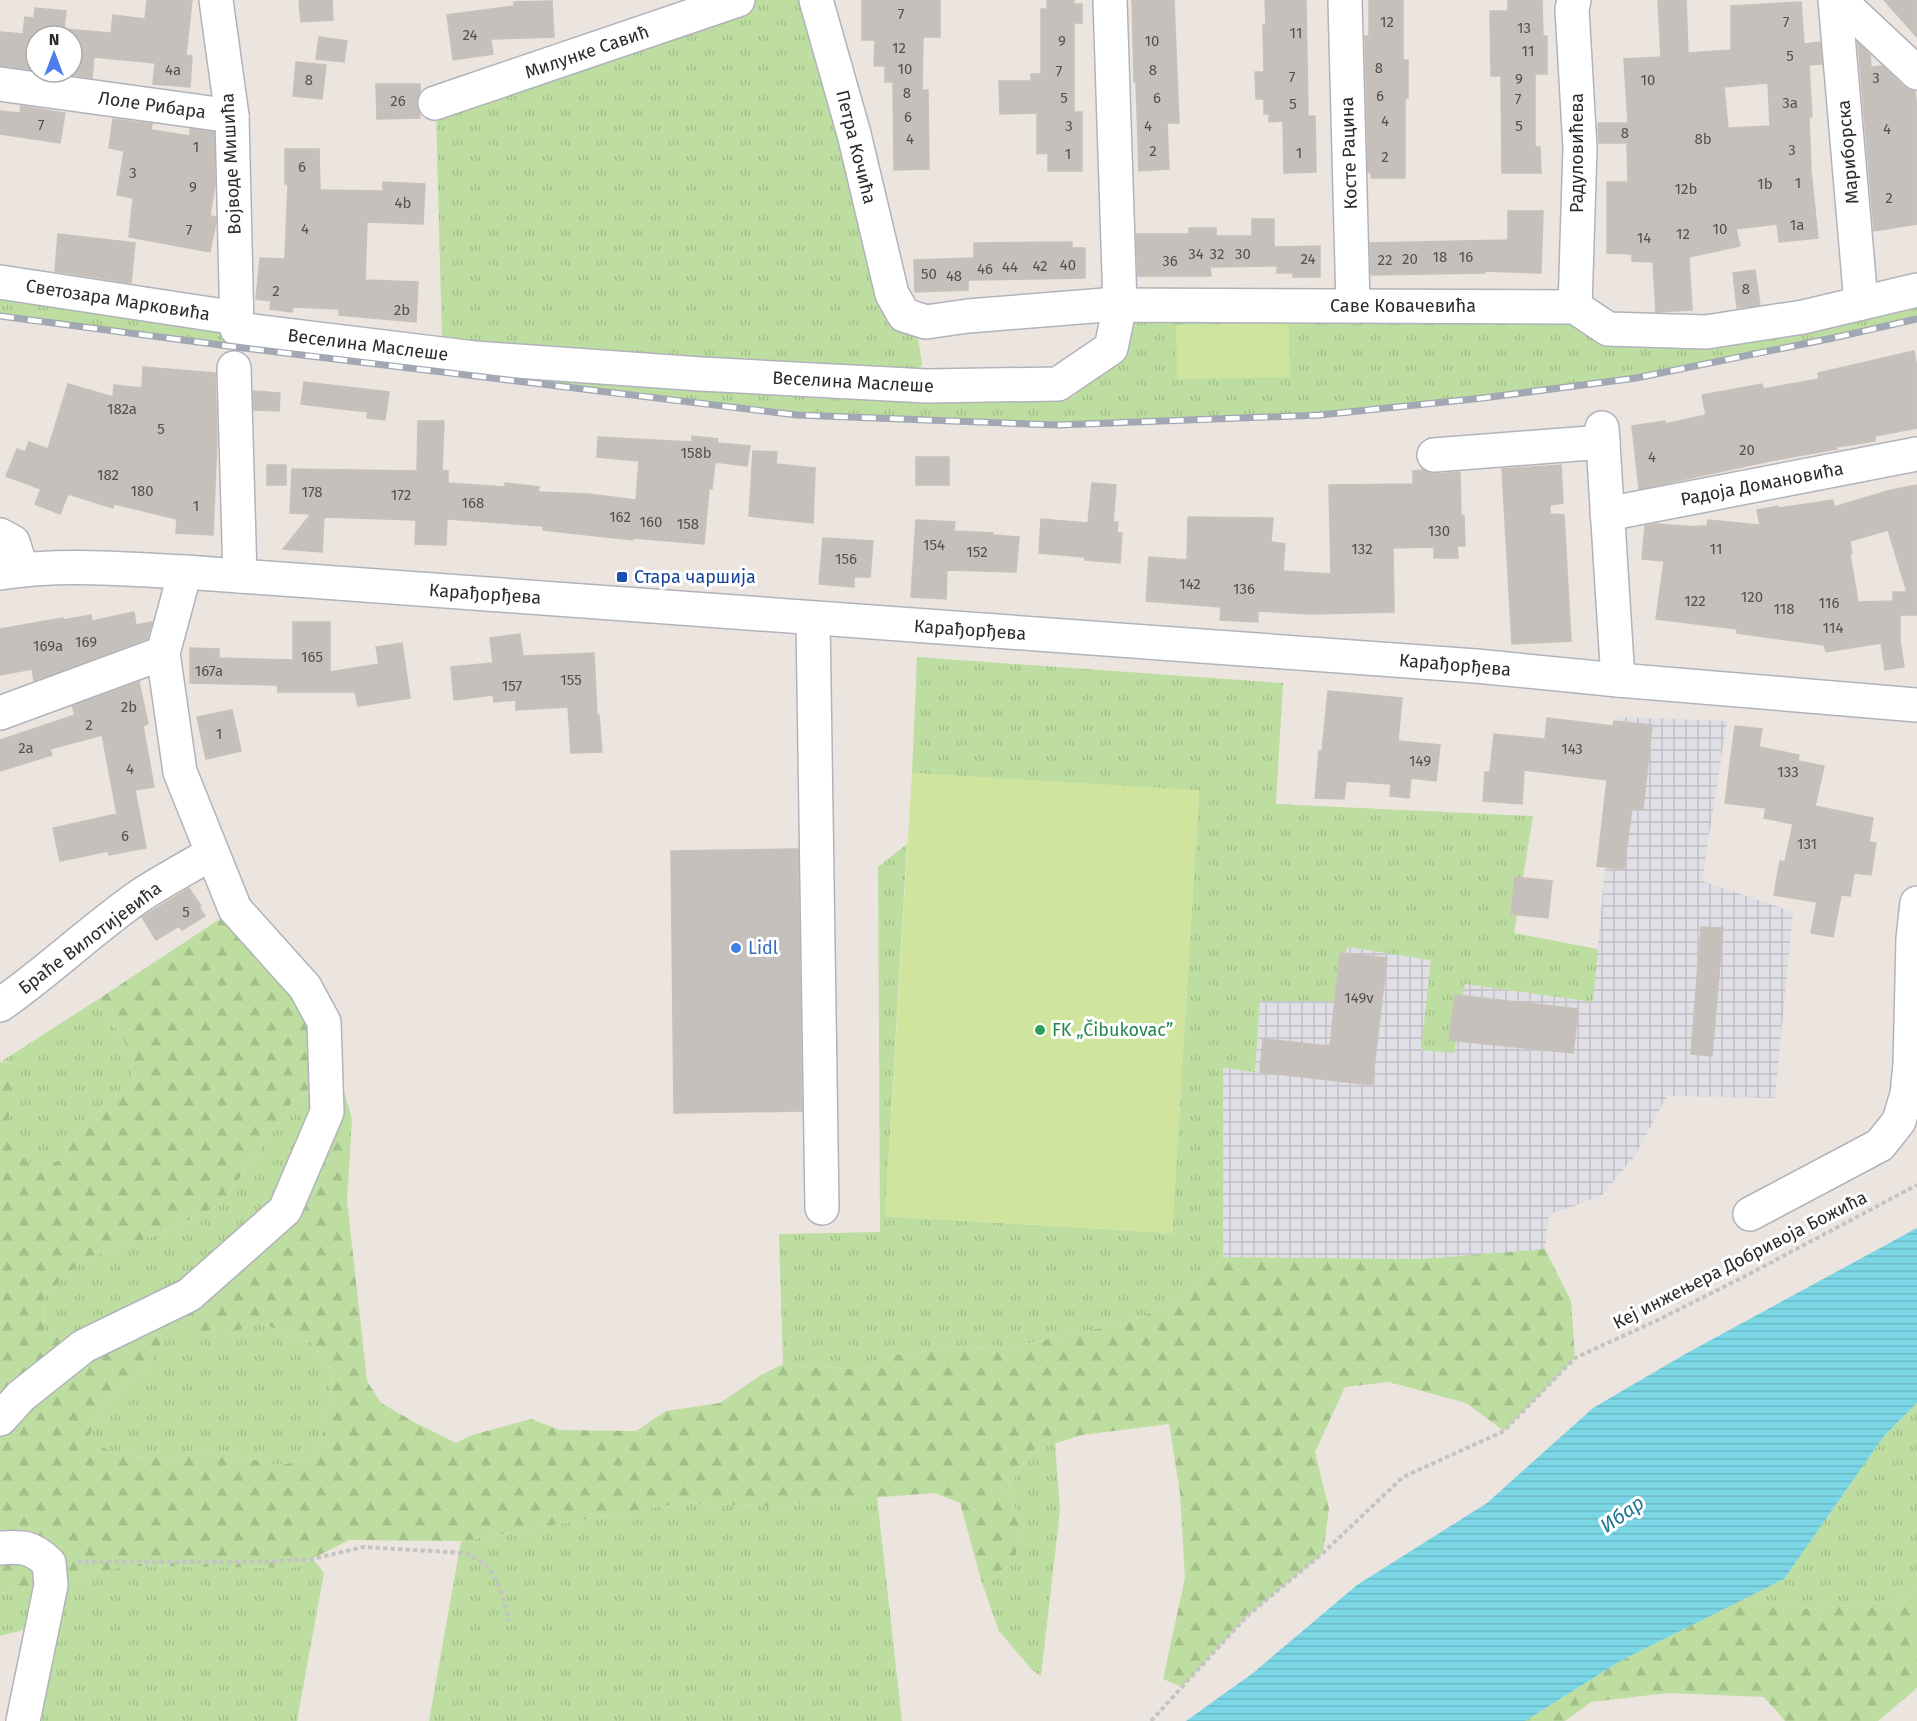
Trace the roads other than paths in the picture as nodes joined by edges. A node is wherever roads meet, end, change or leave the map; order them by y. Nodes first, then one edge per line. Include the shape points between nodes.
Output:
1 (216, 0) edge
2 (738, 0) edge
3 (816, 0) edge
4 (1110, 0) edge
5 (1345, 0) edge
6 (1574, 0) edge
7 (1837, 0) edge
8 (1917, 73) edge
9 (0, 84) edge
10 (435, 103) dead end
11 (232, 116) junction
12 (0, 282) edge
13 (1917, 290) edge
14 (892, 294) joint
15 (1861, 303) junction
16 (1120, 305) junction
17 (1353, 305) junction
18 (1575, 307) junction
19 (237, 323) junction
20 (234, 368) dead end
21 (1917, 454) edge
22 (1434, 455) dead end
23 (1607, 514) junction
24 (0, 536) edge
25 (11, 572) edge
26 (184, 572) junction
27 (240, 576) junction
28 (813, 618) junction
29 (163, 653) junction
30 (1618, 680) junction
31 (1917, 705) edge
32 (0, 713) edge
33 (212, 853) junction
34 (1917, 903) edge
35 (0, 1005) edge
36 (822, 1208) dead end
37 (1750, 1214) dead end
38 (0, 1419) edge
39 (0, 1548) edge
40 (23, 1721) edge

1 - 11 street, Војводе Мишића
2 - 10 street, Милунке Савић
3 - 14 street, Петра Кочића via 854,134
4 - 16 street, Веселина Маслеше
5 - 17 street, Косте Рацина
6 - 18 street, Радуловићева via 1580,148
7 - 8 street
7 - 15 street, Мариборска
9 - 11 street, Лоле Рибара
11 - 19 street, Војводе Мишића
12 - 19 street, Светозара Марковића
13 - 15 street
14 - 16 street, Саве Ковачевића via 904,315 926,322
15 - 18 street via 1803,317 1706,332 1608,329
16 - 17 street, Саве Ковачевића
16 - 19 street, Веселина Маслеше via 1110,348 1058,384 990,386 916,386 485,358
17 - 18 street, Саве Ковачевића
20 - 27 street
21 - 23 street, Радоја Домановића
22 - 23 street via 1602,435
23 - 30 street
24 - 25 street, Карађорђева via 13,542
25 - 26 street, Карађорђева via 103,568
26 - 27 street, Карађорђева
26 - 29 street
27 - 28 street, Карађорђева
28 - 30 street, Карађорђева via 1464,665
28 - 36 street
29 - 32 street
29 - 33 street via 180,772
30 - 31 street, Карађорђева
33 - 35 street, Браће Вилотијевића via 142,895
33 - 38 street via 235,909 305,987 324,1022 327,1112 285,1210 189,1295 84,1346 21,1396
34 - 37 street via 1910,1065 1899,1121 1880,1144
39 - 40 street via 36,1551 49,1563 51,1585

